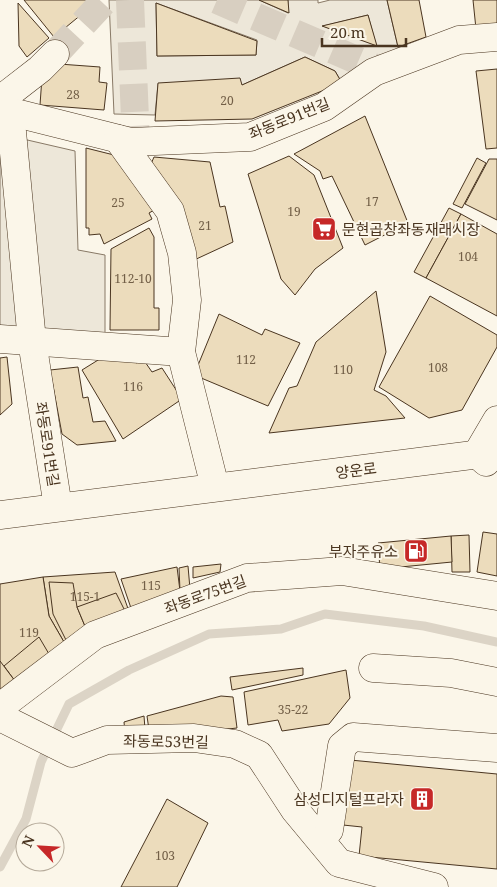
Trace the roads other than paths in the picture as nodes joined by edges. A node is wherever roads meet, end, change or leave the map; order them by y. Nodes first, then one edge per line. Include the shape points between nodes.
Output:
1 (497, 37) edge
2 (55, 54) tunnel mouth
3 (3, 107) edge
4 (118, 139) junction
5 (0, 339) edge
6 (37, 341) junction
7 (181, 352) junction
8 (497, 420) edge
9 (490, 459) edge
10 (215, 488) junction
11 (58, 508) junction
12 (0, 515) edge
13 (497, 596) edge
14 (372, 668) dead end
15 (497, 682) edge
16 (0, 707) edge
17 (0, 717) edge
18 (497, 748) edge
19 (329, 830) dead end
20 (434, 887) edge

1 - 4 street, 좌동로91번길 via 459,40 374,72 324,107 250,137 131,142
2 - 3 street
3 - 4 street, 좌동로91번길
3 - 6 street, 좌동로91번길
4 - 7 street via 170,211 182,253 187,300
5 - 6 street
6 - 7 street
6 - 11 street, 좌동로91번길
7 - 10 street
8 - 9 street
9 - 10 street, 양운로
10 - 11 street, 양운로
11 - 12 street, 양운로
13 - 16 street, 좌동로75번길 via 342,571 247,578 95,635
14 - 15 street via 451,673
17 - 20 street, 좌동로53번길 via 72,754 107,740 194,738 235,744 259,755 295,810 338,863
18 - 19 street via 353,737 342,746

